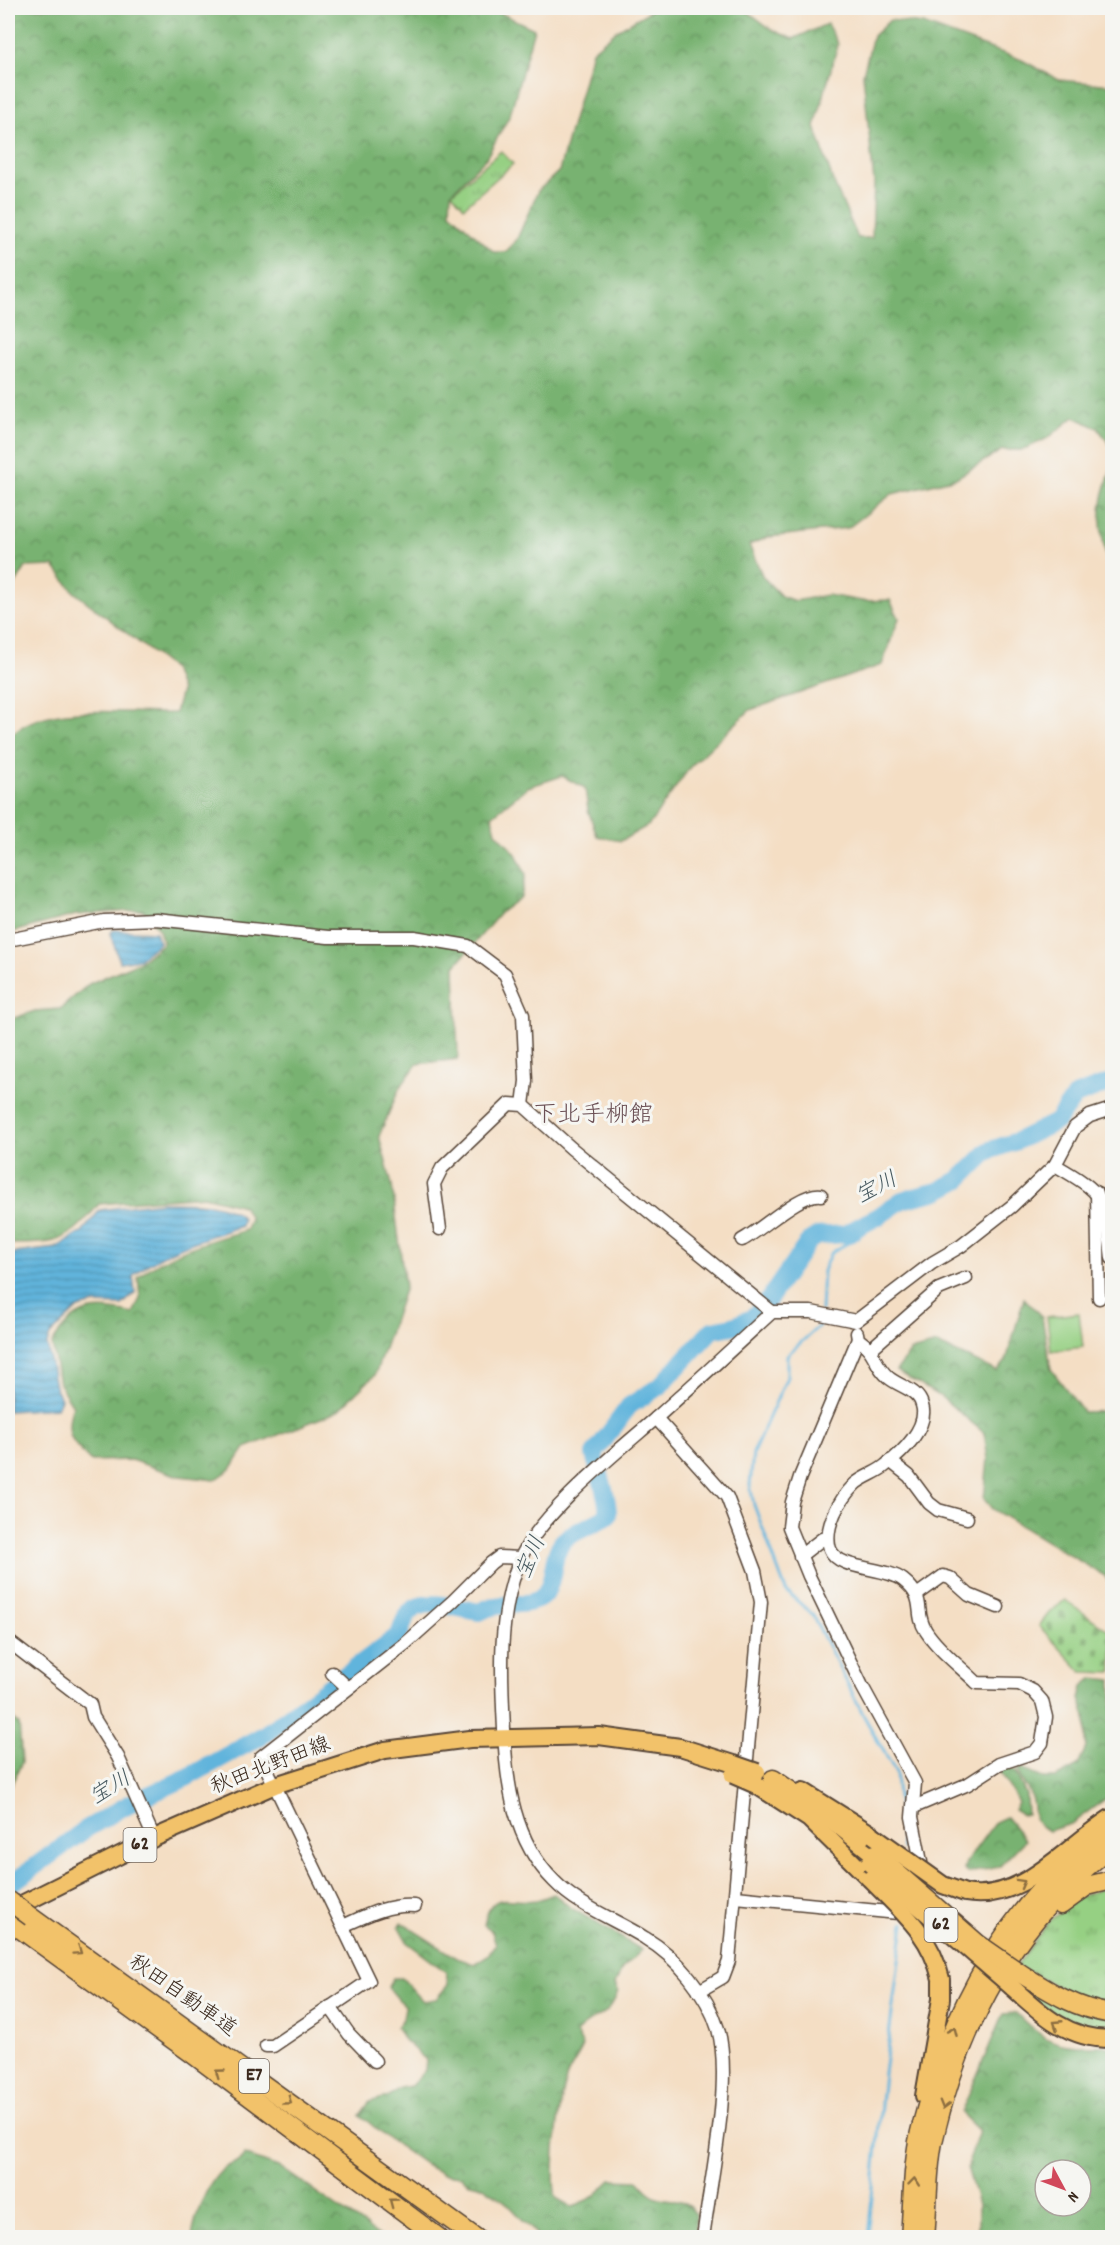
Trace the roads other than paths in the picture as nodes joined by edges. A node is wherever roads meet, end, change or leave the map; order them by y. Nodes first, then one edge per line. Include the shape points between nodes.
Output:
1 (8, 940) edge
2 (523, 1105) junction
3 (1113, 1110) edge
4 (1055, 1165) junction
5 (1097, 1192) junction
6 (821, 1195) dead end
7 (440, 1229) dead end
8 (742, 1240) dead end
9 (1113, 1258) edge
10 (966, 1278) dead end
11 (1099, 1298) dead end
12 (767, 1308) junction
13 (856, 1321) junction
14 (858, 1340) junction
15 (872, 1348) junction
16 (656, 1418) junction
17 (890, 1461) junction
18 (967, 1518) dead end
19 (827, 1538) junction
20 (800, 1556) junction
21 (520, 1558) junction
22 (918, 1594) junction
23 (998, 1607) dead end
24 (8, 1641) edge
25 (332, 1673) dead end
26 (348, 1688) junction
27 (504, 1737) junction
28 (762, 1779) junction
29 (275, 1785) junction
30 (914, 1807) junction
31 (1113, 1817) edge
32 (1113, 1830) edge
33 (154, 1838) junction
34 (1113, 1847) edge
35 (872, 1865) junction
36 (1113, 1880) edge
37 (736, 1897) junction
38 (8, 1900) edge
39 (415, 1906) dead end
40 (15, 1919) edge
41 (343, 1926) junction
42 (1008, 1955) junction
43 (1016, 1980) junction
44 (699, 1991) junction
45 (330, 2007) junction
46 (1113, 2014) edge
47 (1113, 2039) edge
48 (266, 2046) dead end
49 (375, 2061) dead end
50 (921, 2127) junction
51 (439, 2238) edge
52 (476, 2238) edge
53 (703, 2238) edge
54 (910, 2238) edge
55 (925, 2238) edge

1 - 2 street via 104,921 156,919 328,937 414,937 468,946 505,974 523,1015
2 - 7 street via 509,1104 442,1168 434,1184
2 - 12 street
3 - 4 street via 1090,1116 1075,1127
4 - 5 street
4 - 13 street via 961,1246
5 - 9 street via 1106,1207
5 - 11 street
6 - 8 street via 815,1194 784,1211
10 - 15 street via 939,1289
12 - 13 street
12 - 16 street
13 - 14 street
14 - 15 street
14 - 20 street via 792,1502 789,1527
15 - 17 street via 880,1368 911,1391 922,1405 919,1428
16 - 21 street via 604,1463 537,1531
16 - 37 street via 727,1497 755,1571 761,1602
17 - 18 street via 909,1476 938,1510
17 - 19 street via 857,1482 842,1499
19 - 20 street
19 - 22 street via 831,1552 843,1562 900,1577
20 - 30 street via 862,1686 915,1783
21 - 26 street via 499,1557 453,1601
21 - 27 street via 503,1624
22 - 23 street via 944,1576 969,1595
22 - 30 street via 925,1629 977,1683 1026,1687 1042,1701 1046,1716 1042,1743 1035,1752 999,1764 968,1784
24 - 33 street via 90,1704
25 - 26 street
26 - 29 street via 261,1757
27 - 28 main road, 秋田北野田線 / 62, bridge via 570,1736 678,1755
27 - 29 main road, 秋田北野田線 / 62 via 385,1750
27 - 44 street via 512,1802 520,1830 543,1870 583,1903 658,1946
28 -> 31 main road, 62, bridge via 805,1791 944,1885 965,1893 991,1895 1006,1891 1032,1877
28 - 35 highway via 833,1820
29 - 33 main road, 秋田北野田線 / 62
29 - 41 street
30 - 37 street via 921,1863 918,1915
50 -> 32 highway via 945,2049 997,1947 1054,1878
33 - 40 main road, 秋田北野田線 / 62
34 - 42 highway via 1062,1890
35 - 43 highway, bridge via 978,1944
35 - 50 main road, bridge via 920,1930 935,1956 941,1979
36 - 42 highway via 1087,1886 1056,1909
37 - 44 street via 726,1972
38 - 40 highway, 秋田自動車道 / E7, bridge
39 - 41 street via 380,1910
51 -> 40 highway, 秋田自動車道 / E7
40 -> 52 highway, 秋田自動車道 / E7
41 - 45 street via 369,1981
42 -> 55 highway via 973,2020 947,2094 933,2143
43 - 46 highway via 1089,2011
47 -> 43 main road via 1070,2032 1039,2012
44 - 53 street via 718,2029 722,2065
45 - 48 street via 273,2046
45 - 49 street
54 -> 50 highway

